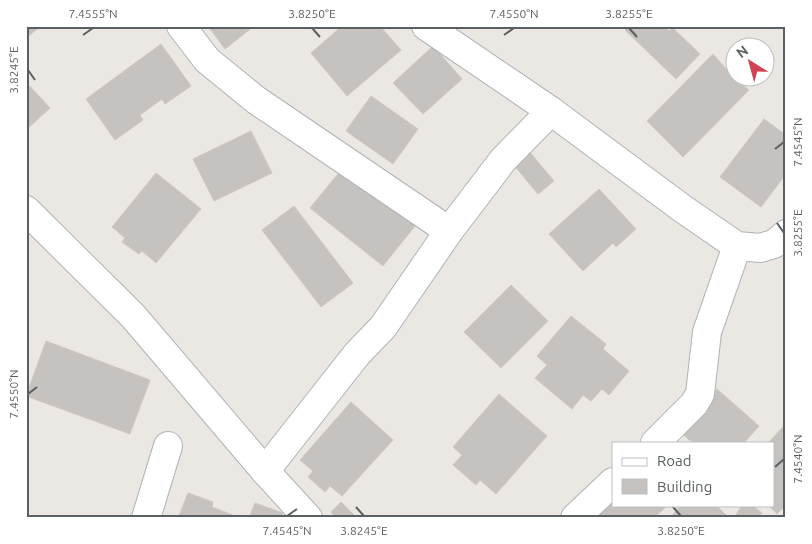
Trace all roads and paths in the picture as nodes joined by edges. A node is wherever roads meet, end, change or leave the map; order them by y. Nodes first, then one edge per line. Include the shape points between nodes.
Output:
1 (181, 26) edge
2 (426, 26) edge
3 (551, 111) junction
4 (26, 210) edge
5 (449, 231) junction
6 (786, 234) edge
7 (738, 246) junction
8 (655, 442) edge
9 (168, 446) dead end
10 (265, 471) junction
11 (612, 483) edge
12 (146, 518) edge
13 (308, 518) edge
14 (575, 518) edge

1 - 5 street via 207,60 256,100
2 - 3 street
3 - 5 street via 503,160
3 - 7 street
4 - 10 street via 133,316
5 - 10 street via 383,327 357,354
6 - 7 street via 774,244 760,248
7 - 8 street via 707,332 700,394
9 - 12 street
10 - 13 street
11 - 14 street

